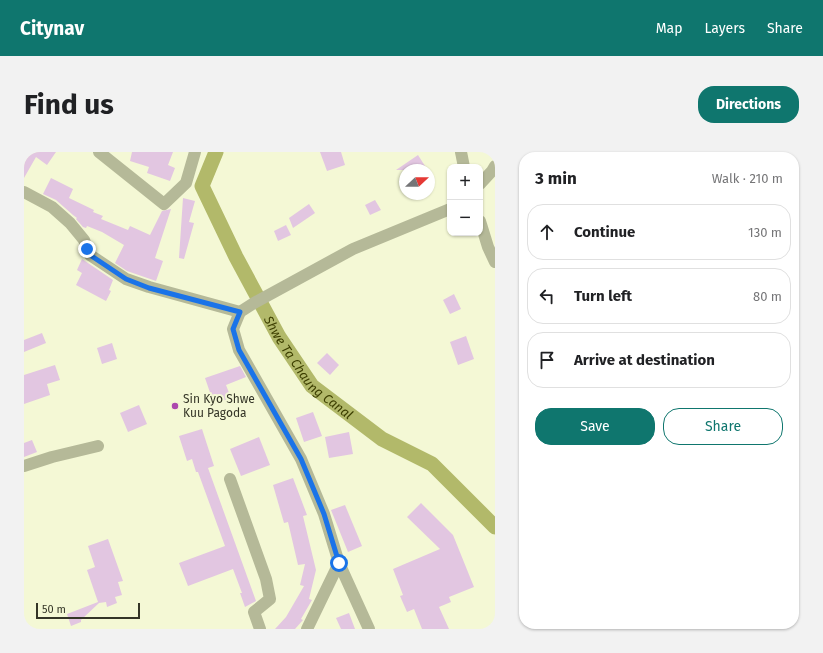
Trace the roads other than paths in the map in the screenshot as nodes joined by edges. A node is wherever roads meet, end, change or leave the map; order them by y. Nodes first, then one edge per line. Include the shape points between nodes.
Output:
1 (99, 152) edge
2 (195, 152) edge
3 (460, 152) edge
4 (463, 164) edge
5 (495, 166) edge
6 (483, 181) edge
7 (24, 192) edge
8 (447, 210) edge
9 (483, 231) edge
10 (495, 262) edge
11 (240, 312) junction
12 (98, 446) dead end
13 (24, 466) edge
14 (230, 479) dead end
15 (339, 563) junction
16 (260, 629) edge
17 (307, 629) edge
18 (369, 629) edge

1 - 2 street via 164,204 186,183
3 - 4 street
5 - 6 street
7 - 11 street via 52,207 84,240 90,255 126,279 149,288
8 - 11 street via 353,249
9 - 10 street
11 - 15 street via 233,329 239,350 301,459 324,514
12 - 13 street
14 - 16 street via 266,578 270,599 254,612
15 - 17 street
15 - 18 street

